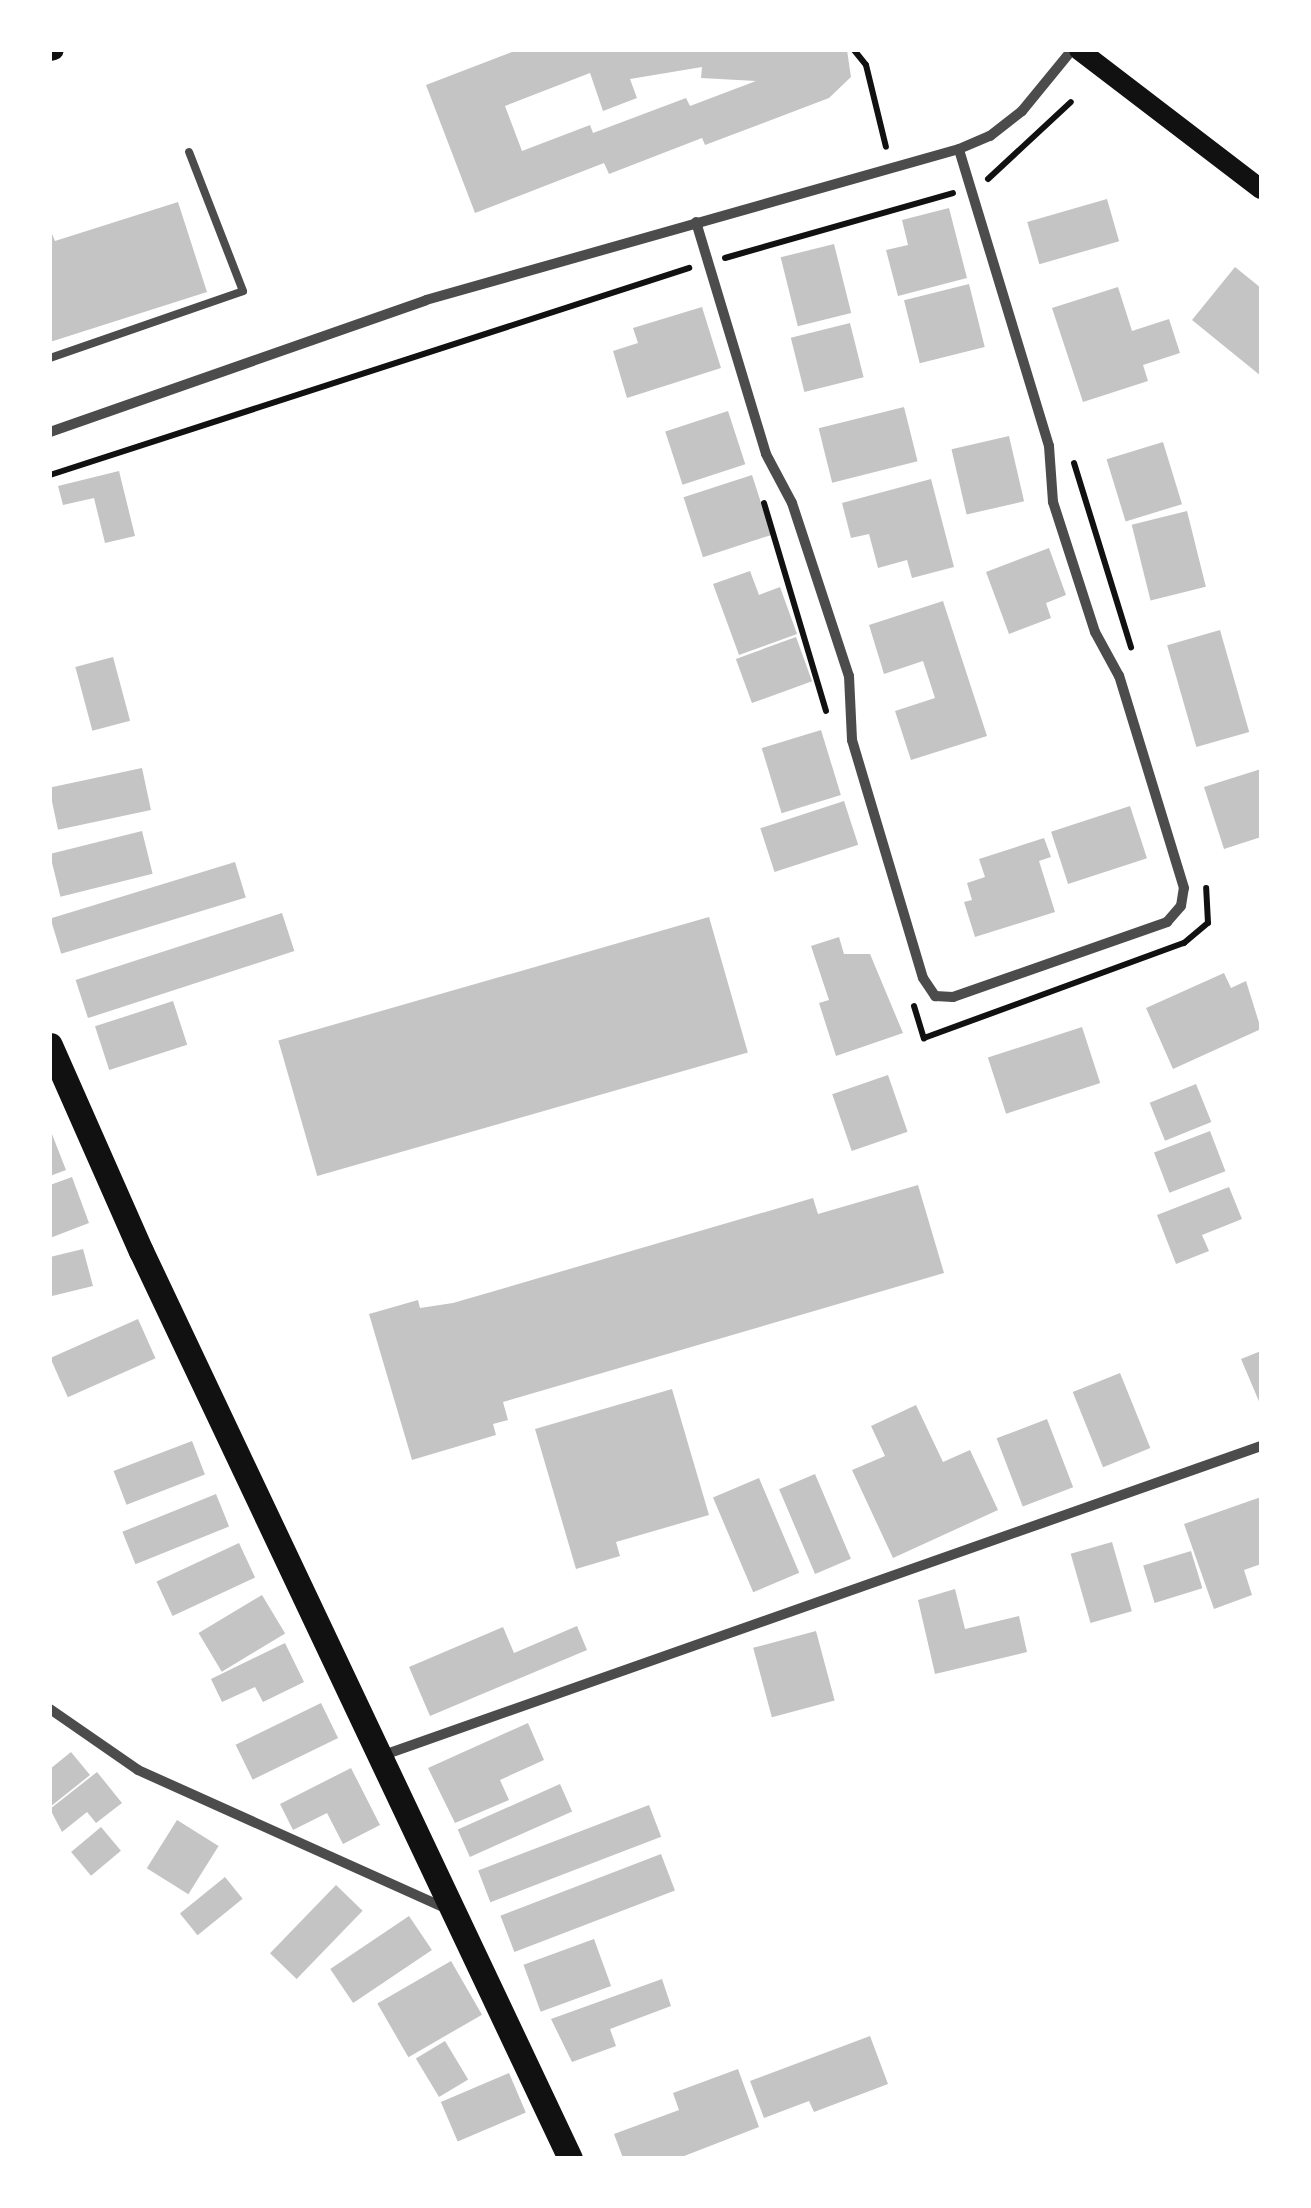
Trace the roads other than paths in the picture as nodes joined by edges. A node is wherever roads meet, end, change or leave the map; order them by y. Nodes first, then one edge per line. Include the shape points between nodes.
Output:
1 (1076, 50) edge
2 (959, 149) junction
3 (188, 152) dead end
4 (1261, 190) edge
5 (696, 222) junction
6 (50, 358) edge
7 (50, 432) edge
8 (50, 1044) edge
9 (1261, 1446) edge
10 (50, 1709) edge
11 (381, 1756) junction
12 (459, 1914) junction
13 (570, 2158) edge

1 - 2 street via 1022,111
1 - 4 main road
2 - 5 street
2 - 5 street via 1049,446 1053,502 1095,632 1120,676 1184,888 1182,906 1167,922 953,997 935,996 924,978 852,740 849,676 792,502 766,454
3 - 6 lane via 243,291
5 - 7 street via 426,300
8 - 11 highway
9 - 11 street
10 - 12 street via 138,1770
11 - 12 highway
12 - 13 highway

